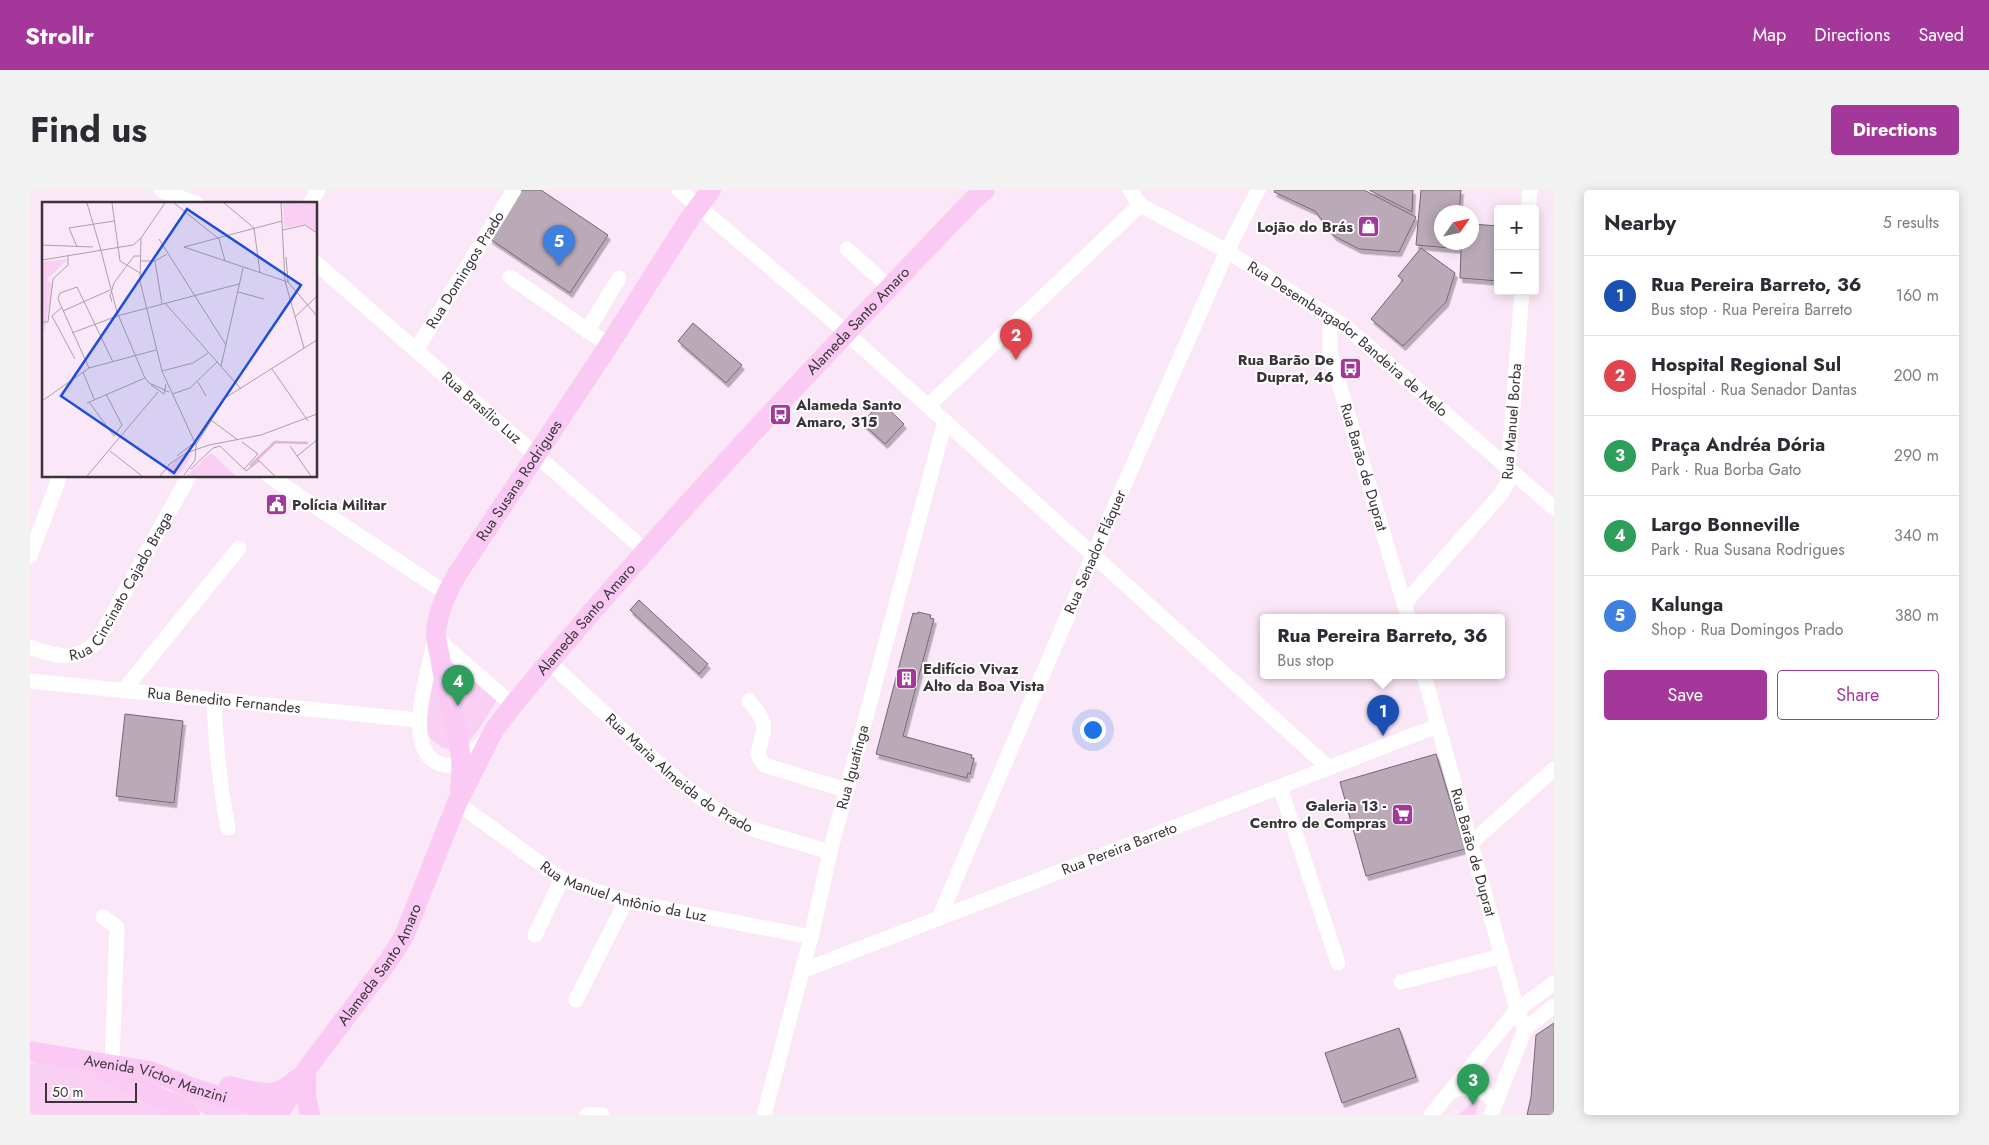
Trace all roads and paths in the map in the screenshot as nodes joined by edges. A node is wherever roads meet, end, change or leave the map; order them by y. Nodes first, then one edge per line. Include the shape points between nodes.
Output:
1 (161, 190) edge
2 (318, 190) edge
3 (514, 190) edge
4 (679, 190) edge
5 (711, 190) edge
6 (984, 190) edge
7 (1130, 190) edge
8 (1258, 190) edge
9 (1530, 190) edge
10 (192, 202) edge
11 (311, 202) edge
12 (1140, 205) junction
13 (1528, 205) edge
14 (699, 206) junction
15 (847, 249) dead end
16 (1227, 250) junction
17 (318, 265) edge
18 (510, 277) dead end
19 (619, 278) dead end
20 (889, 287) junction
21 (1522, 295) edge
22 (1330, 316) junction
23 (588, 332) junction
24 (846, 332) junction
25 (609, 345) junction
26 (416, 350) junction
27 (928, 406) junction
28 (945, 421) junction
29 (534, 455) junction
30 (1508, 467) junction
31 (59, 478) edge
32 (188, 478) edge
33 (272, 478) edge
34 (1554, 508) edge
35 (239, 548) dead end
36 (647, 552) junction
37 (30, 556) edge
38 (1093, 556) junction
39 (446, 593) junction
40 (1406, 611) edge
41 (436, 634) junction
42 (30, 647) edge
43 (549, 662) junction
44 (1425, 679) edge
45 (30, 681) edge
46 (123, 691) junction
47 (214, 700) junction
48 (749, 701) dead end
49 (513, 705) junction
50 (418, 720) junction
51 (1438, 726) junction
52 (494, 730) junction
53 (462, 761) junction
54 (1329, 768) junction
55 (1554, 769) edge
56 (1280, 787) junction
57 (846, 790) junction
58 (457, 803) junction
59 (228, 828) dead end
60 (1471, 843) junction
61 (830, 852) junction
62 (562, 879) junction
63 (626, 901) junction
64 (103, 917) dead end
65 (939, 918) junction
66 (534, 935) dead end
67 (811, 937) junction
68 (1502, 956) junction
69 (1338, 963) dead end
70 (802, 971) junction
71 (1401, 982) dead end
72 (1554, 983) edge
73 (576, 1000) dead end
74 (1554, 1006) edge
75 (1517, 1010) junction
76 (1525, 1029) junction
77 (36, 1054) edge
78 (112, 1064) junction
79 (306, 1070) junction
80 (150, 1071) junction
81 (1451, 1091) junction
82 (1493, 1110) edge
83 (282, 1114) edge
84 (190, 1115) edge
85 (310, 1115) edge
86 (588, 1115) edge
87 (602, 1115) edge
88 (764, 1115) edge
89 (1432, 1115) edge

1 - 10 street
2 - 11 street
3 - 26 street, Rua Domingos Prado
4 - 14 street
5 - 14 main road, Rua Susana Rodrigues
6 - 20 main road, Alameda Santo Amaro
7 - 12 street, Rua Desembargador Bandeira de Melo
8 - 16 street, Rua Senador Fláquer
9 - 13 street
12 - 16 street, Rua Desembargador Bandeira de Melo
12 - 27 street
14 - 24 street
14 - 25 main road, Rua Susana Rodrigues
15 - 20 street
16 - 22 street, Rua Desembargador Bandeira de Melo
16 - 38 street, Rua Senador Fláquer
17 - 26 street, Rua Brasílio Luz
18 - 23 street
19 - 23 street
20 - 24 main road, Alameda Santo Amaro
21 - 30 street, Rua Manuel Borba
22 - 30 street, Rua Desembargador Bandeira de Melo
22 - 40 street, Rua Barão de Duprat via 1330,353
23 - 25 street
24 - 27 street
24 - 36 main road, Alameda Santo Amaro
25 - 29 main road, Rua Susana Rodrigues
26 - 29 street, Rua Brasílio Luz
27 - 28 street
28 - 38 street
28 - 57 street, Rua Iguatinga
29 - 36 street, Rua Brasílio Luz
29 - 39 main road, Rua Susana Rodrigues
30 - 34 street, Rua Desembargador Bandeira de Melo
30 - 40 street, Rua Manuel Borba via 1501,494
31 - 37 street
32 - 42 street, Rua Cincinato Cajado Braga via 97,642 76,656 52,654
33 - 39 street
35 - 46 street
36 - 43 main road, Alameda Santo Amaro
38 - 54 street
38 - 65 street, Rua Senador Fláquer
39 - 41 main road, Rua Susana Rodrigues
41 - 49 street via 447,648
41 - 50 street
41 - 53 main road, Rua Susana Rodrigues
43 - 49 main road, Alameda Santo Amaro
43 - 61 street, Rua Maria Almeida do Prado via 677,780 714,808 752,829
44 - 51 street, Rua Barão de Duprat
45 - 46 street, Rua Benedito Fernandes
46 - 47 street, Rua Benedito Fernandes
47 - 50 street, Rua Benedito Fernandes
47 - 59 street via 216,753
48 - 57 street via 765,723 758,755 764,765
49 - 52 main road, Alameda Santo Amaro
50 - 53 street via 423,747 430,760 450,766
51 - 54 street, Rua Pereira Barreto
51 - 60 street, Rua Barão de Duprat
52 - 53 street
52 - 58 main road, Alameda Santo Amaro
53 - 58 main road, Rua Susana Rodrigues
54 - 56 street, Rua Pereira Barreto
55 - 60 street
56 - 65 street, Rua Pereira Barreto
56 - 69 street
57 - 61 street, Rua Iguatinga
58 - 62 street, Rua Manuel Antônio da Luz
58 - 79 main road, Alameda Santo Amaro via 404,936
60 - 68 street, Rua Barão de Duprat
61 - 67 street, Rua Iguatinga
62 - 63 street, Rua Manuel Antônio da Luz
62 - 66 street
63 - 67 street, Rua Manuel Antônio da Luz
63 - 73 street
64 - 78 street via 117,926
65 - 70 street, Rua Pereira Barreto
67 - 70 street, Rua Iguatinga
68 - 71 street
68 - 75 street, Rua Barão de Duprat
70 - 88 street, Rua Iguatinga
72 - 75 street
74 - 76 street
75 - 76 street, Rua Barão de Duprat
75 - 81 street
76 - 82 street
77 - 78 main road, Avenida Víctor Manzini
77 - 84 main road via 113,1074
78 - 80 main road, Avenida Víctor Manzini
79 - 80 main road via 289,1086 270,1094
79 - 83 main road, Alameda Santo Amaro
79 - 85 main road
80 - 83 main road, Avenida Víctor Manzini via 193,1088
81 - 82 street via 1477,1088 1487,1093
81 - 89 street
86 - 87 street

